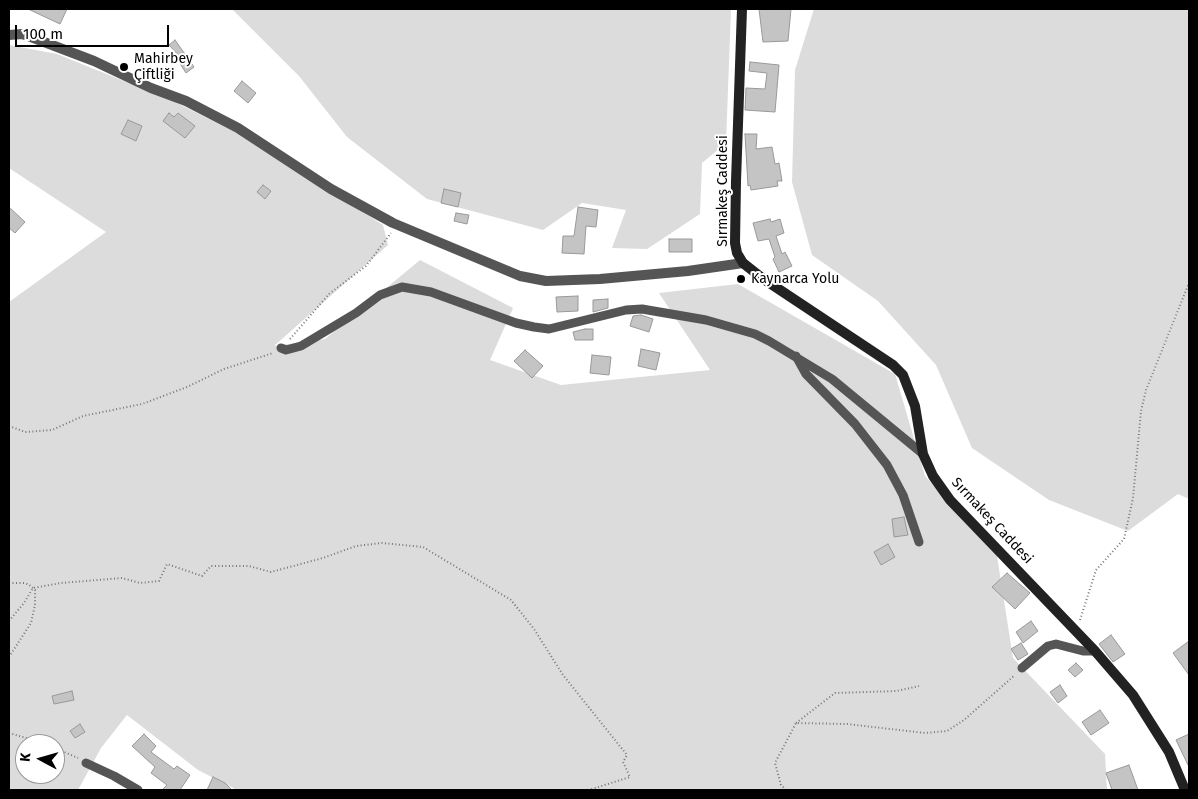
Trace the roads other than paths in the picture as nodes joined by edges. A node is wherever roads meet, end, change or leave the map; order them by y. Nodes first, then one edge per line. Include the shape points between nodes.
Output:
1 (742, 9) edge
2 (9, 35) edge
3 (742, 263) junction
4 (281, 348) road end
5 (796, 356) junction
6 (923, 454) junction
7 (919, 542) dead end
8 (1096, 651) junction
9 (1022, 668) road end
10 (86, 763) road end
11 (138, 790) edge
12 (1184, 790) edge

1 - 3 main road, Sırmakeş Caddesi via 735,243
2 - 3 street via 31,37 186,101 238,128 331,189 392,223 532,280 600,279
3 - 6 main road, Sırmakeş Caddesi via 903,375 915,406
4 - 5 street via 301,346 380,295 402,287 431,292 534,328 549,329 642,309 706,320 755,334
5 - 6 street via 832,379
5 - 7 street via 806,374 855,424 887,465 903,495
6 - 8 main road, Sırmakeş Caddesi via 933,476 950,500
8 - 9 street via 1083,652 1056,644 1048,646
8 - 12 main road, Sırmakeş Caddesi via 1150,719 1169,752
10 - 11 street

